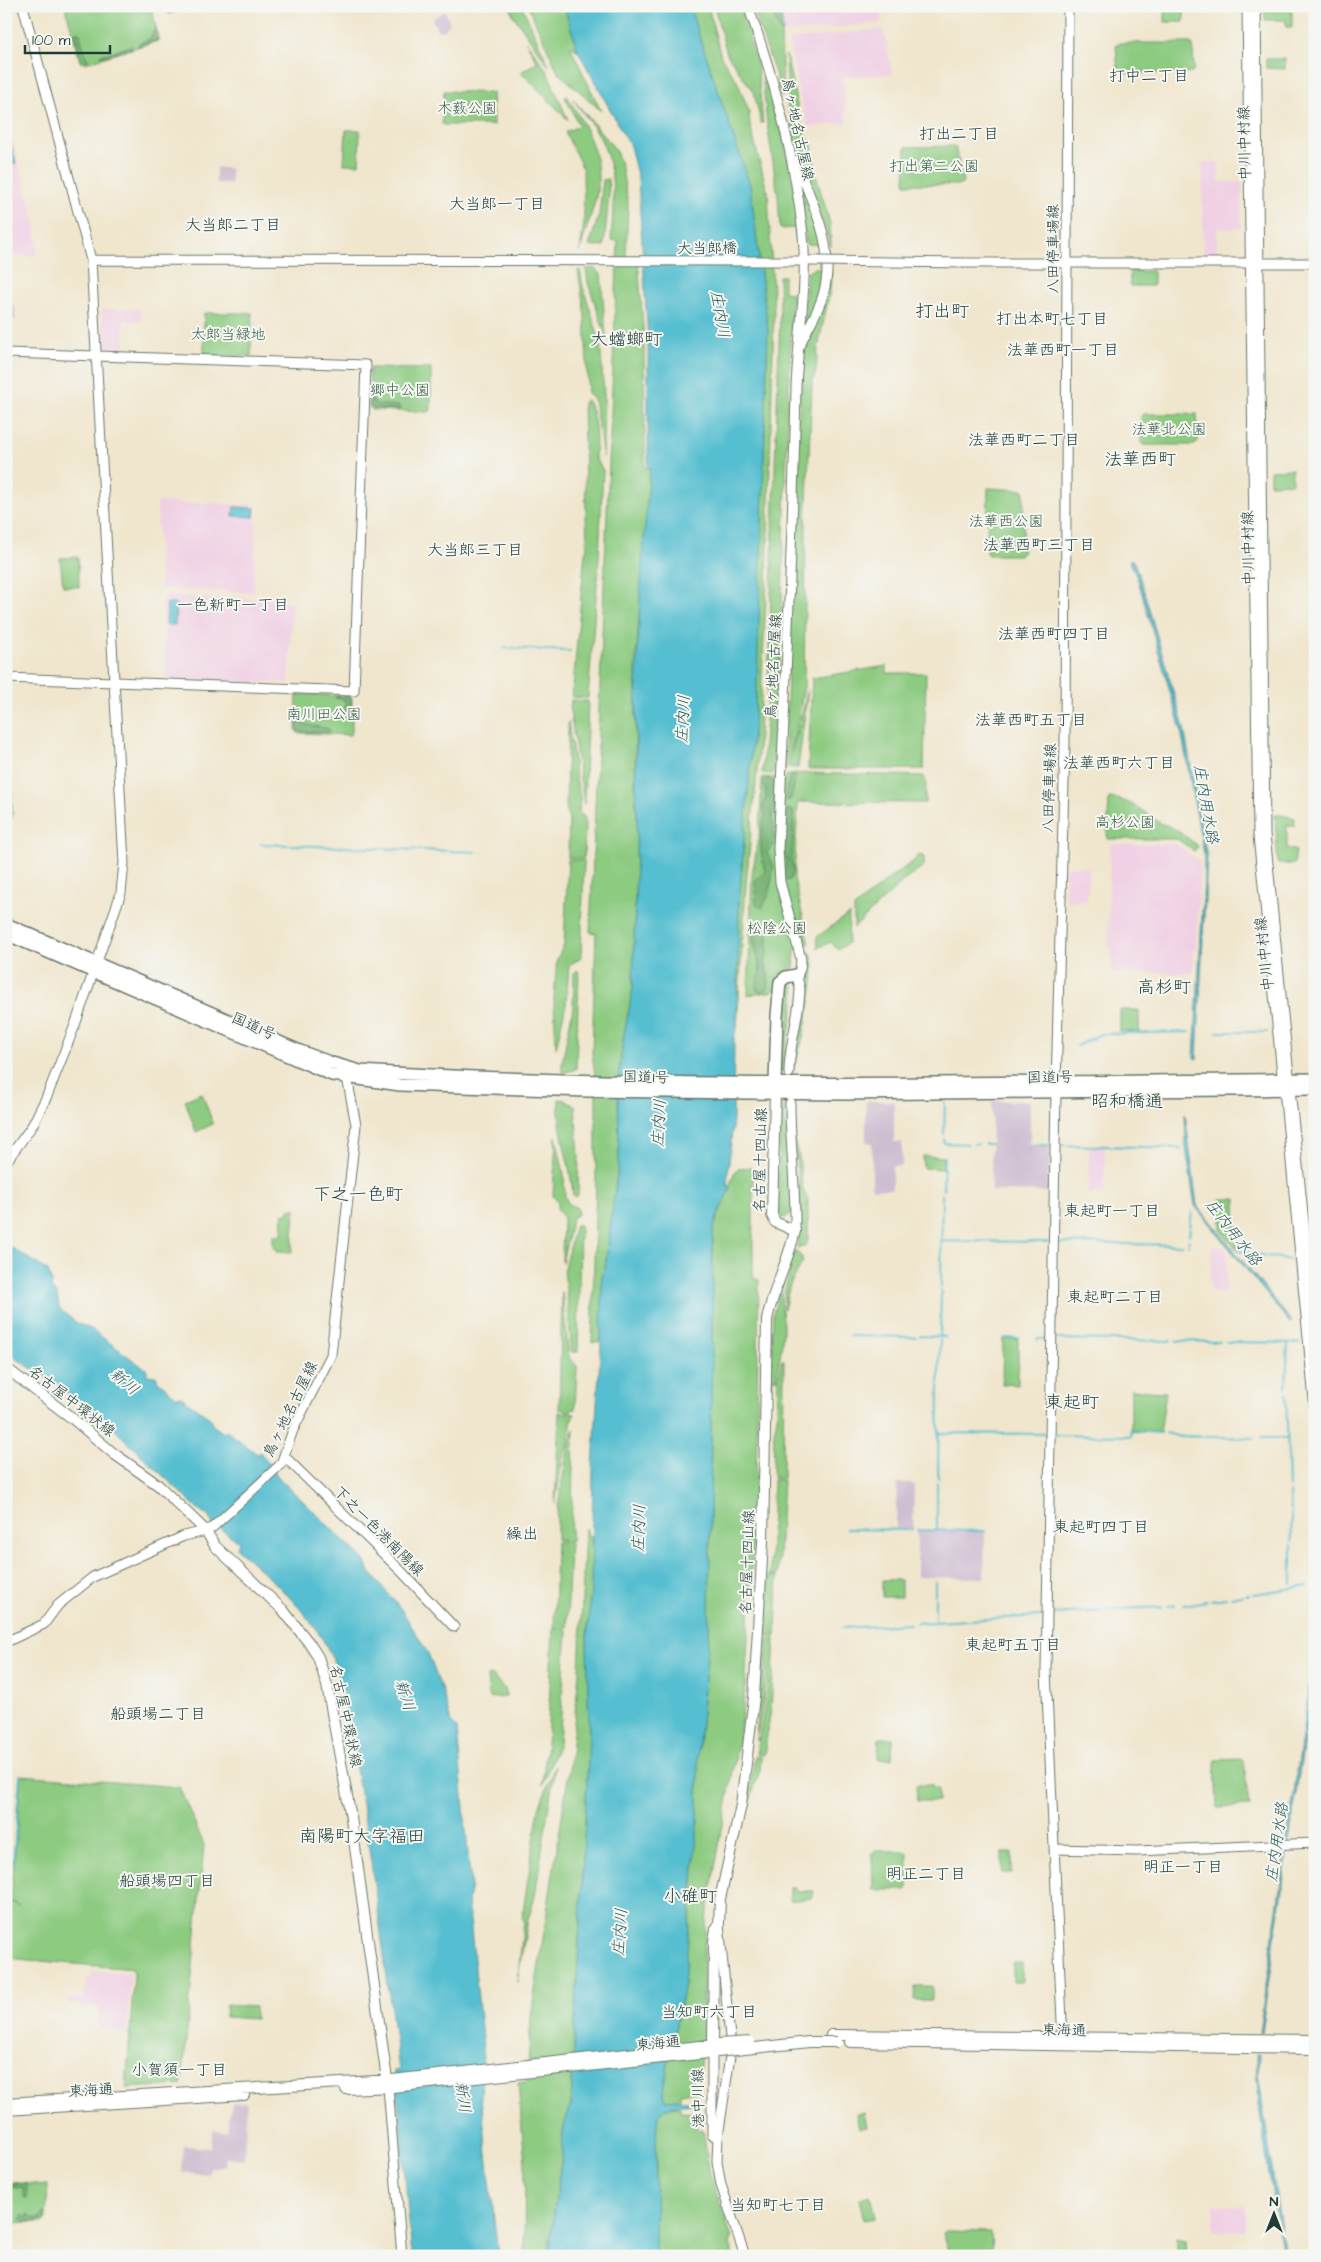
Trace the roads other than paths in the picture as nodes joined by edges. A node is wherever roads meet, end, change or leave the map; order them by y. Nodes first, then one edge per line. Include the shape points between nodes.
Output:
1 (23, 6) edge
2 (748, 6) edge
3 (1068, 6) edge
4 (1248, 6) edge
5 (1256, 6) edge
6 (792, 155) junction
7 (91, 260) junction
8 (802, 261) junction
9 (1067, 263) junction
10 (1254, 263) junction
11 (1315, 263) edge
12 (6, 353) edge
13 (797, 353) junction
14 (96, 356) junction
15 (6, 678) edge
16 (114, 682) junction
17 (6, 924) edge
18 (6, 934) edge
19 (94, 967) junction
20 (796, 975) junction
21 (346, 1072) junction
22 (789, 1073) dead end
23 (1315, 1079) edge
24 (1286, 1084) junction
25 (1056, 1087) junction
26 (771, 1088) junction
27 (1315, 1089) edge
28 (790, 1103) dead end
29 (6, 1162) edge
30 (795, 1231) junction
31 (1315, 1328) edge
32 (6, 1368) edge
33 (1315, 1410) edge
34 (283, 1460) junction
35 (210, 1529) junction
36 (454, 1627) dead end
37 (6, 1642) edge
38 (1315, 1843) edge
39 (1054, 1849) junction
40 (719, 1924) junction
41 (1315, 2040) edge
42 (1063, 2041) junction
43 (713, 2048) junction
44 (1315, 2049) edge
45 (390, 2083) junction
46 (6, 2103) edge
47 (6, 2110) edge
48 (718, 2137) junction
49 (402, 2256) edge
50 (745, 2256) edge

1 - 7 street
2 - 6 street, 鳥ヶ地名古屋線 via 773,77
3 - 9 street, 八田停車場線
4 - 10 street, 中川中村線
5 - 10 street, 中川中村線
6 - 8 street, 鳥ヶ地名古屋線 via 802,226
6 - 13 street via 821,226 827,245 828,268 822,297
7 - 8 street, 大当郎橋
7 - 14 street
8 - 9 street, 大当郎橋, bridge
8 - 13 street, 鳥ヶ地名古屋線
9 - 10 street, 大当郎橋
9 - 25 street, 八田停車場線 via 1064,771
10 - 11 street, 大当郎橋
10 - 24 street, 中川中村線 via 1258,835
12 - 14 street
13 - 20 street, 鳥ヶ地名古屋線 via 778,865 784,900 800,953 800,969
14 - 16 street
14 - 16 street via 366,365 354,691
15 - 16 street
16 - 19 street via 123,878 116,909
17 - 19 highway, 国道1号
18 - 19 highway, 国道1号
19 - 21 highway, 国道1号
19 - 29 street via 56,1075 32,1126
20 - 22 street, 鳥ヶ地名古屋線 via 800,987
20 - 26 highway via 780,982
21 - 26 highway, 国道1号 via 369,1071 544,1085
21 - 34 street, 鳥ヶ地名古屋線 via 356,1125 331,1355 293,1430
23 - 24 highway, 国道1号
24 - 25 highway, 国道1号
24 - 27 highway, 国道1号
24 - 31 street
24 - 33 street
25 - 26 highway, 国道1号
25 - 39 street, 八田停車場線 via 1046,1671
26 - 30 main road, 名古屋十四山線 via 775,1163 772,1215 775,1222
28 - 30 street
30 - 40 main road, 名古屋十四山線 via 767,1320 758,1648 741,1805 720,1899
32 - 35 main road, 名古屋中環状線
34 - 35 street, 鳥ヶ地名古屋線
34 - 36 street, 下之一色港南陽線 via 400,1570
35 - 37 street, 鳥ヶ地名古屋線 via 184,1536 93,1577 58,1605 44,1624
35 - 45 main road, 名古屋中環状線 via 215,1546 283,1610 310,1643 323,1670 351,1818
38 - 39 street via 1137,1851
39 - 42 street, 八田停車場線
40 - 43 main road, 名古屋十四山線 via 714,1941
40 - 48 street via 730,2056
41 - 42 main road, 東海通
42 - 43 main road, 東海通, bridge via 834,2038
42 - 44 main road, 東海通
43 - 45 main road, 東海通
43 - 48 street, 港中川線 via 711,2124 712,2135
45 - 46 main road, 東海通
45 - 47 main road, 東海通
45 - 49 street
48 - 50 street, 港中川線 via 721,2185

